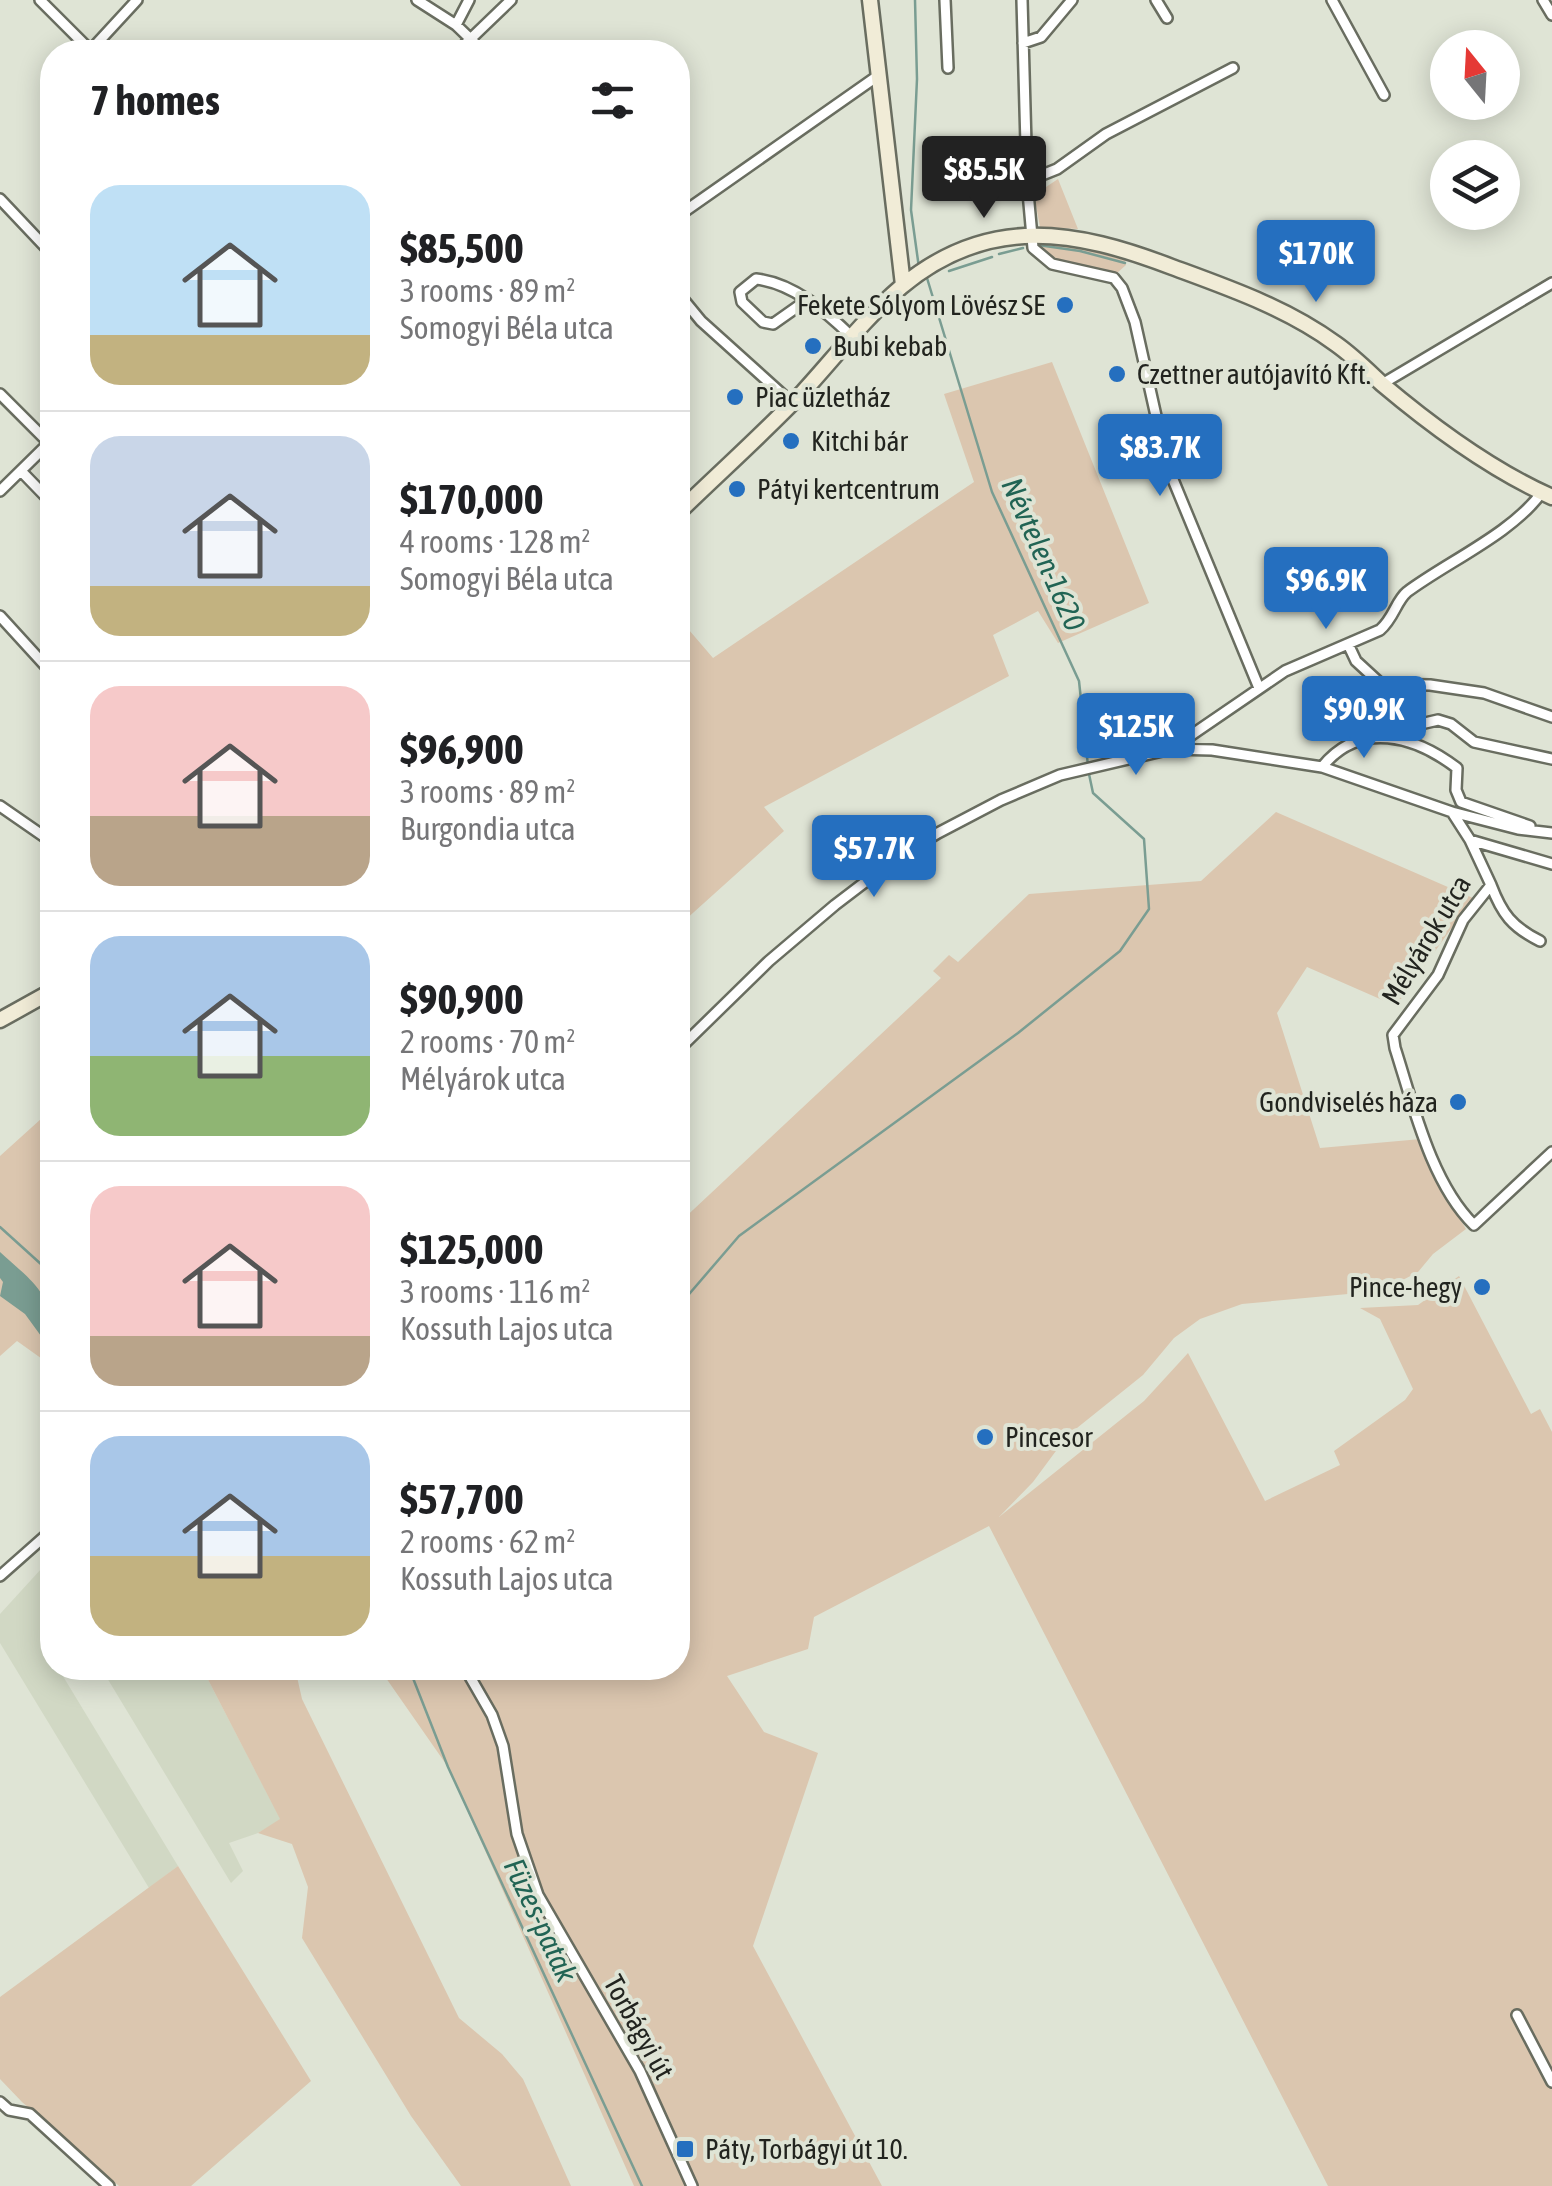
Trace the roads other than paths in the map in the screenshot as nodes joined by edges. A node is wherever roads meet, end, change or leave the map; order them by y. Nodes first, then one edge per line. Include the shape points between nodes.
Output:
1 (40, 0) edge
2 (137, 0) edge
3 (416, 0) edge
4 (469, 0) edge
5 (511, 0) edge
6 (870, 0) edge
7 (945, 0) edge
8 (1022, 0) edge
9 (1072, 0) edge
10 (1156, 0) edge
11 (1332, 0) edge
12 (1543, 0) edge
13 (1552, 15) edge
14 (1168, 18) dead end
15 (456, 24) junction
16 (471, 39) joint
17 (79, 40) edge
18 (102, 40) edge
19 (1024, 42) junction
20 (948, 68) dead end
21 (1233, 68) dead end
22 (879, 75) junction
23 (1384, 95) dead end
24 (1027, 182) junction
25 (0, 199) edge
26 (690, 208) edge
27 (1032, 234) junction
28 (40, 241) edge
29 (913, 279) junction
30 (1552, 282) edge
31 (807, 300) junction
32 (690, 307) edge
33 (852, 338) junction
34 (1382, 384) junction
35 (0, 394) edge
36 (792, 403) junction
37 (40, 432) edge
38 (40, 452) edge
39 (21, 470) junction
40 (40, 490) edge
41 (0, 491) edge
42 (1547, 495) edge
43 (690, 501) edge
44 (0, 616) edge
45 (1348, 644) junction
46 (40, 660) edge
47 (1259, 688) junction
48 (1552, 718) edge
49 (1395, 736) junction
50 (1171, 749) junction
51 (1552, 759) edge
52 (1322, 767) junction
53 (0, 806) edge
54 (1452, 812) junction
55 (1552, 833) edge
56 (40, 834) edge
57 (1470, 840) junction
58 (1552, 864) edge
59 (1491, 885) junction
60 (1540, 941) dead end
61 (40, 998) edge
62 (0, 1020) edge
63 (690, 1038) edge
64 (1552, 1152) edge
65 (40, 1541) edge
66 (0, 1576) edge
67 (473, 1680) edge
68 (1517, 2015) dead end
69 (1552, 2082) edge
70 (0, 2102) edge
71 (109, 2186) edge
72 (692, 2186) edge

1 - 17 street
2 - 18 street
3 - 15 street
4 - 15 street
5 - 16 street
6 - 22 main road
7 - 20 street
8 - 19 street
9 - 19 street via 1041,37
10 - 14 street
11 - 23 street
12 - 13 street
15 - 16 street
19 - 24 street
21 - 24 street
22 - 26 street
22 - 29 main road
24 - 27 street
25 - 28 street
27 - 29 main road via 978,245
27 - 34 main road via 1126,249 1270,306 1336,344
27 - 47 street via 1033,248 1052,264 1114,278 1122,288 1168,465
29 - 33 main road
30 - 34 street
31 - 31 street via 766,280 756,279 740,292 742,302 768,324
31 - 33 street
32 - 36 street
33 - 36 main road
34 - 42 main road via 1464,446
35 - 37 street
36 - 43 main road
38 - 39 street
39 - 40 street
39 - 41 street
42 - 45 street via 1404,594 1390,622
44 - 46 street
45 - 47 street
45 - 48 street via 1382,684 1484,694
47 - 50 street
49 - 51 street via 1438,720 1474,742
49 - 52 street via 1346,746
49 - 55 street via 1457,768 1461,802
50 - 52 street
50 - 63 street via 1060,775 1000,800 894,860 769,960
52 - 54 street
53 - 56 street
54 - 55 street
54 - 57 street, Mélyárok utca
57 - 58 street, Mélyárok utca
57 - 59 street, Mélyárok utca
59 - 60 street via 1514,927
59 - 64 street, Mélyárok utca via 1393,1035 1395,1048 1437,1169 1474,1225
61 - 62 main road
65 - 66 street
67 - 72 street, Torbágyi út via 503,1746 517,1834 538,1895 640,2071
68 - 69 street
70 - 71 street via 30,2114

